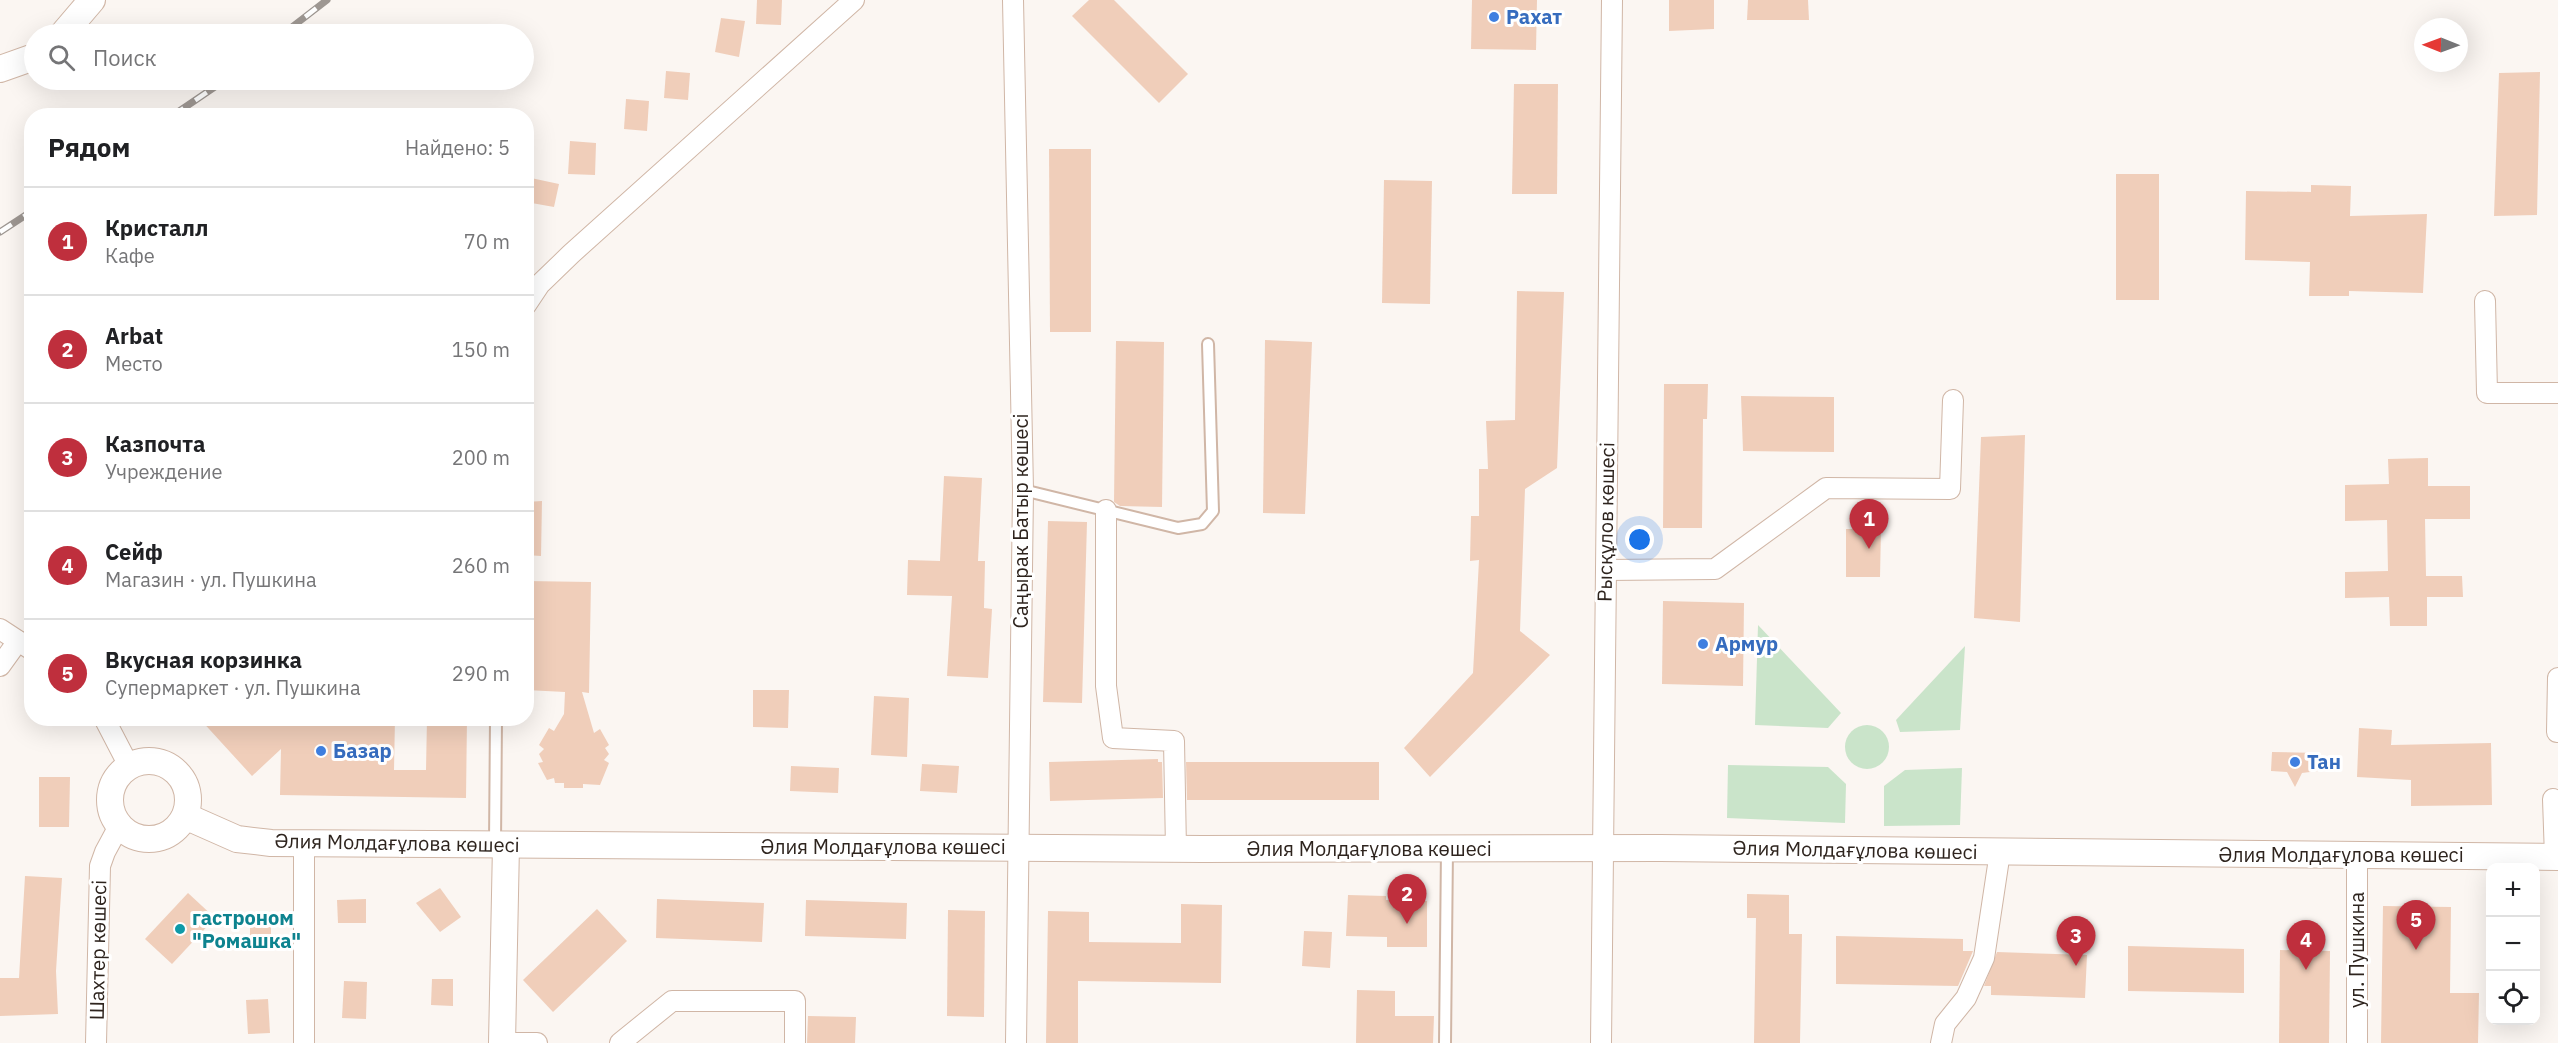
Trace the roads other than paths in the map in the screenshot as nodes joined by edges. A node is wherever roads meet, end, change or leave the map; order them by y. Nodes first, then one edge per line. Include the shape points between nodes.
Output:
1 (92, 0) edge
2 (854, 0) edge
3 (1611, 0) edge
4 (1017, 4) edge
5 (72, 24) edge
6 (24, 61) edge
7 (0, 69) edge
8 (534, 293) edge
9 (2486, 300) dead end
10 (1208, 344) dead end
11 (2558, 393) edge
12 (1953, 400) dead end
13 (1023, 490) junction
14 (1106, 510) junction
15 (1606, 570) junction
16 (0, 629) edge
17 (24, 645) edge
18 (24, 647) edge
19 (0, 666) edge
20 (2558, 678) edge
21 (108, 726) edge
22 (496, 726) edge
23 (2557, 732) edge
24 (129, 766) junction
25 (2553, 799) dead end
26 (185, 816) junction
27 (119, 826) junction
28 (304, 843) junction
29 (500, 844) junction
30 (1017, 848) junction
31 (1176, 849) junction
32 (1447, 849) junction
33 (1603, 849) junction
34 (2000, 852) junction
35 (2357, 856) junction
36 (2556, 857) edge
37 (96, 1043) edge
38 (304, 1043) edge
39 (502, 1043) edge
40 (537, 1043) edge
41 (620, 1043) edge
42 (795, 1043) edge
43 (1016, 1043) edge
44 (1445, 1043) edge
45 (1600, 1043) edge
46 (1941, 1043) edge
47 (2357, 1043) edge

1 - 5 street
2 - 8 street via 571,254
3 - 15 street, Рысқұлов көшесі
4 - 13 street, Саңырак Батыр көшесі
6 - 7 street
9 - 11 street via 2487,393
10 - 14 lane via 1213,510 1202,524 1178,528
12 - 15 street via 1950,489 1826,488 1715,569
13 - 14 lane
13 - 30 street, Саңырак Батыр көшесі
14 - 31 street via 1106,686 1113,738 1174,741
15 - 33 street, Рысқұлов көшесі
16 - 17 street
18 - 19 street
20 - 23 street
21 - 24 street
22 - 29 lane
24 - 26 street via 157,761 170,766 187,789 189,803
24 - 27 street via 120,773 110,793 110,805
25 - 36 street
26 - 27 street via 176,829 147,840 132,836
26 - 28 street, Әлия Молдағұлова көшесі via 237,838
27 - 37 street, Шахтер көшесі via 100,866
28 - 29 street, Әлия Молдағұлова көшесі
28 - 38 street
29 - 30 street, Әлия Молдағұлова көшесі
29 - 39 street
30 - 31 street, Әлия Молдағұлова көшесі
30 - 43 street, Саңырак Батыр көшесі
31 - 32 street, Әлия Молдағұлова көшесі
32 - 33 street, Әлия Молдағұлова көшесі
32 - 44 lane
33 - 34 street, Әлия Молдағұлова көшесі
33 - 45 street, Рысқұлов көшесі
34 - 35 street, Әлия Молдағұлова көшесі
34 - 46 street via 1984,958 1966,998 1945,1024
35 - 36 street, Әлия Молдағұлова көшесі
35 - 47 street, ул. Пушкина
39 - 40 street
41 - 42 street via 672,1001 795,1001

